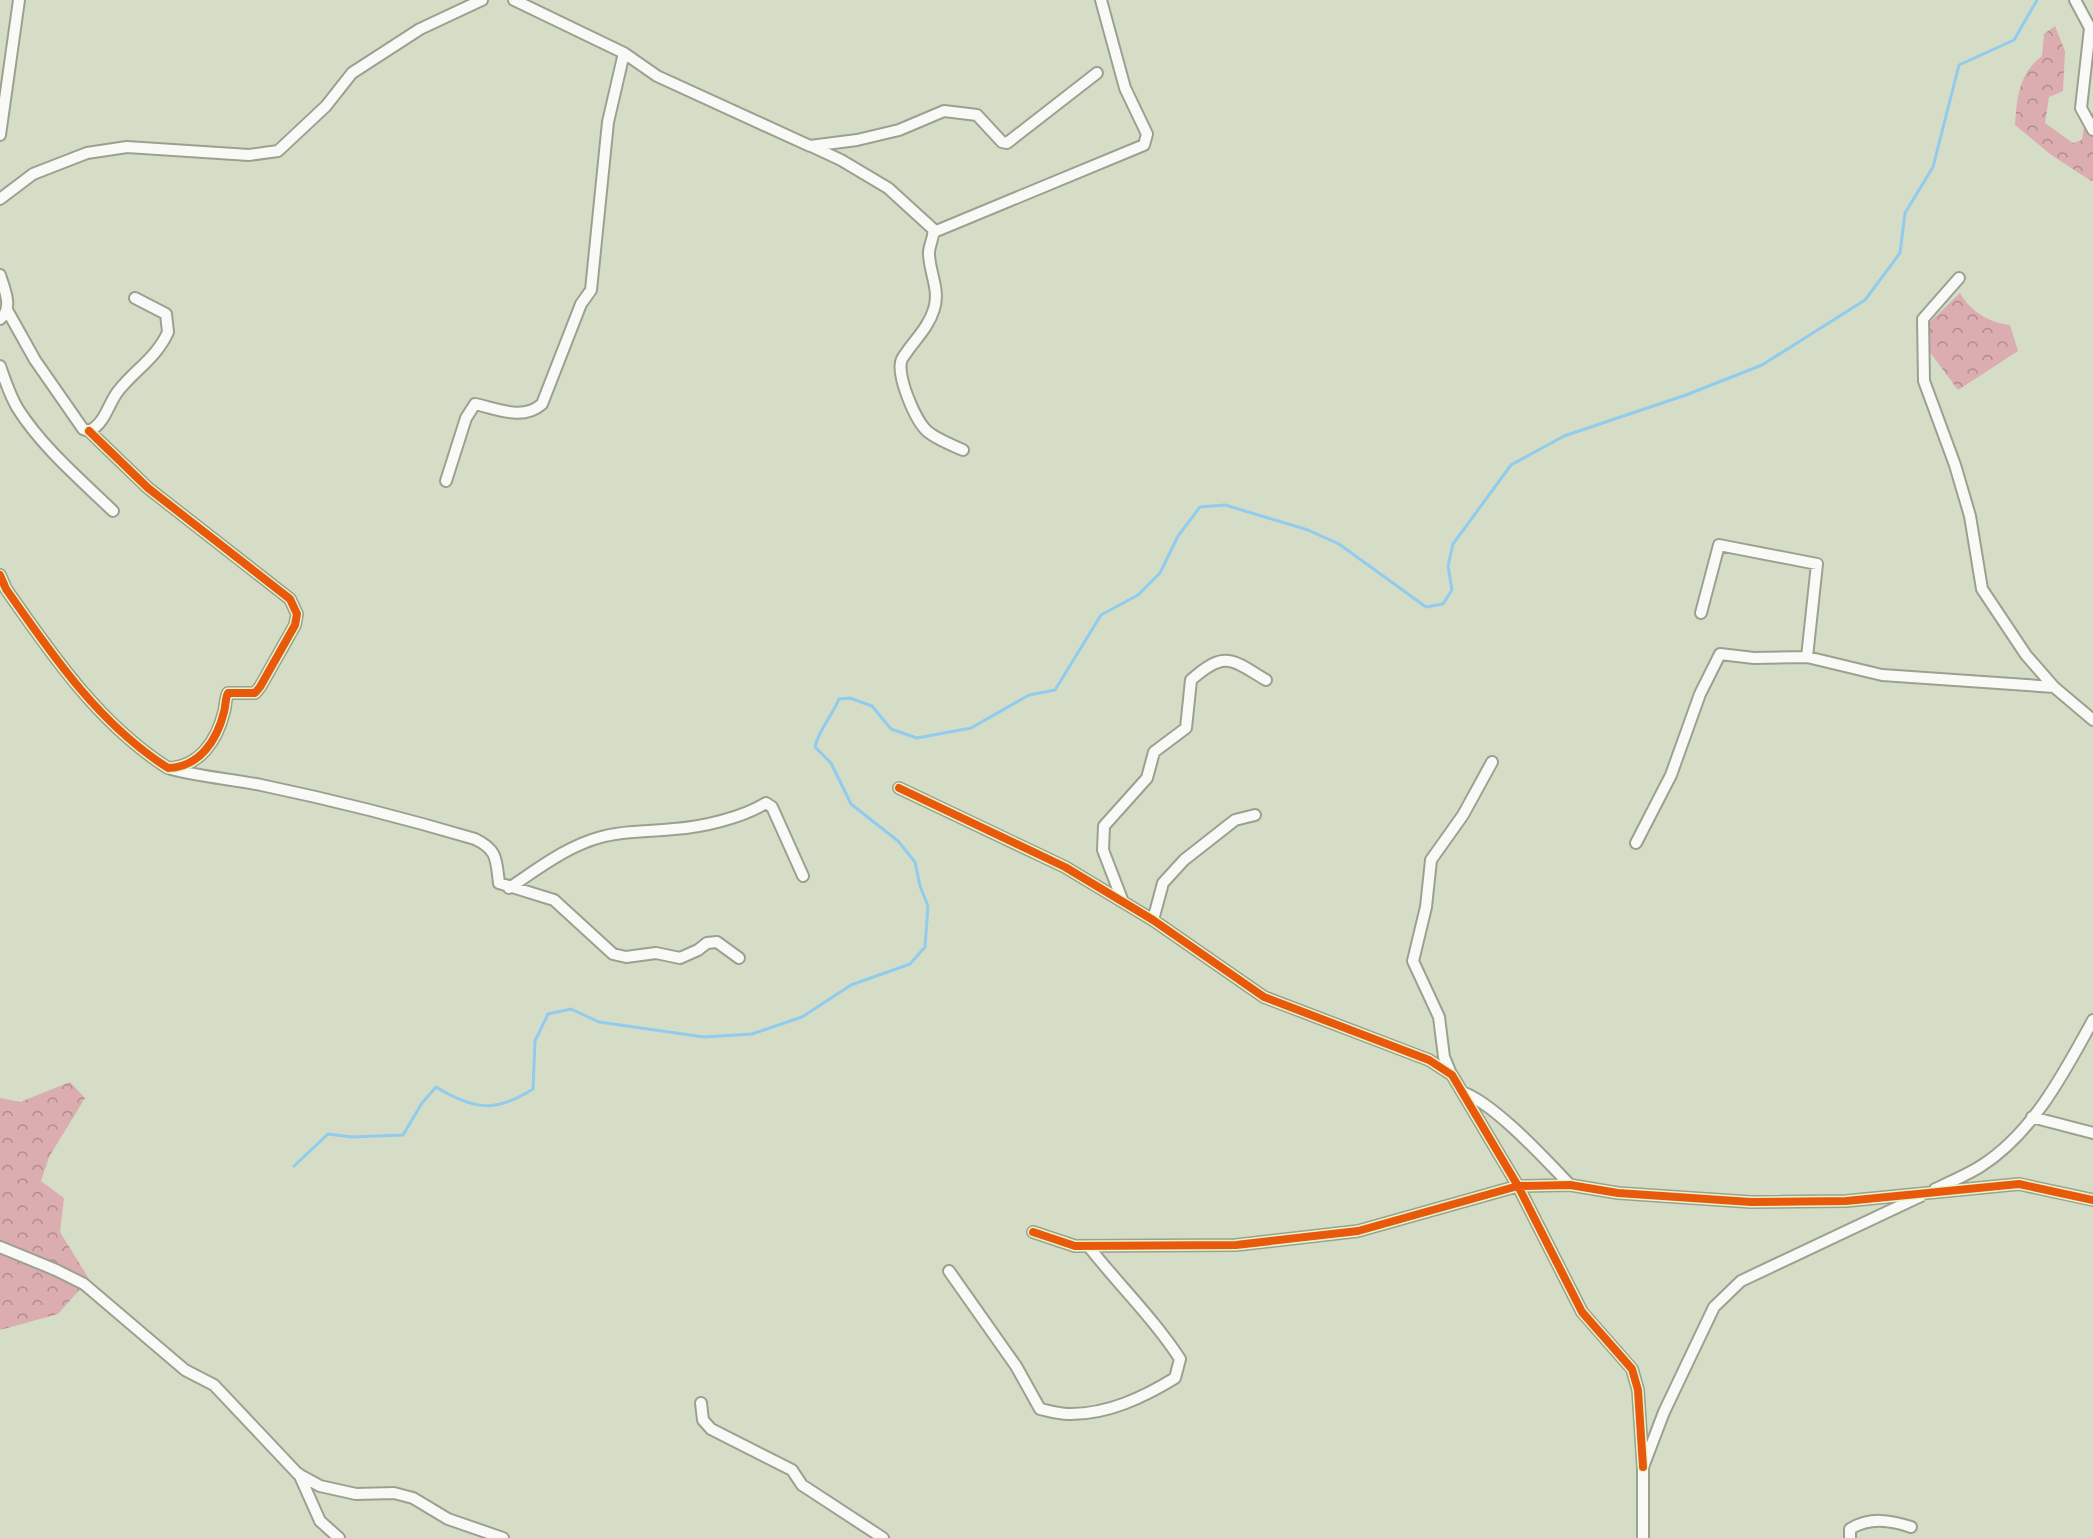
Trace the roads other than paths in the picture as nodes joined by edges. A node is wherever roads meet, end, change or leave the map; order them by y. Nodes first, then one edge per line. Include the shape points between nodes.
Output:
1 (19, 0) edge
2 (482, 0) edge
3 (514, 0) edge
4 (1101, 0) edge
5 (2075, 0) edge
6 (624, 53) junction
7 (1097, 74) dead end
8 (2093, 130) edge
9 (0, 135) edge
10 (810, 146) junction
11 (0, 199) edge
12 (934, 232) junction
13 (0, 275) edge
14 (1959, 278) dead end
15 (135, 298) dead end
16 (4, 314) edge
17 (0, 366) edge
18 (89, 431) junction
19 (963, 450) dead end
20 (447, 481) dead end
21 (113, 511) dead end
22 (0, 575) edge
23 (1701, 613) dead end
24 (1807, 657) junction
25 (1266, 680) dead end
26 (2054, 687) junction
27 (2093, 720) edge
28 (1492, 762) dead end
29 (168, 768) junction
30 (899, 788) dead end
31 (1255, 815) dead end
32 (1636, 843) dead end
33 (803, 876) dead end
34 (509, 888) junction
35 (1124, 902) junction
36 (1153, 920) junction
37 (740, 958) dead end
38 (2093, 1020) edge
39 (1452, 1075) junction
40 (1462, 1092) junction
41 (2032, 1117) junction
42 (2093, 1133) edge
43 (1570, 1185) junction
44 (1518, 1186) junction
45 (1929, 1192) junction
46 (2093, 1200) edge
47 (1033, 1232) dead end
48 (0, 1247) edge
49 (1089, 1247) junction
50 (949, 1271) dead end
51 (701, 1402) dead end
52 (1643, 1467) junction
53 (298, 1474) junction
54 (1911, 1527) dead end
55 (339, 1538) edge
56 (503, 1538) edge
57 (883, 1538) edge
58 (1643, 1538) edge
59 (1850, 1538) edge

1 - 9 street
2 - 11 street via 420,29 352,73 326,106 278,151 249,155 127,147 87,153 33,174
3 - 6 street
4 - 12 street via 1125,88 1147,134 1144,145
5 - 8 street via 2090,28 2081,108
6 - 10 street via 657,76
6 - 20 street via 608,122 591,290 581,304 542,404 533,412 522,414 475,404 466,418
7 - 10 street via 1007,142 1002,142 977,115 944,111 899,130
10 - 12 street via 888,188
12 - 19 street via 928,253 937,291 935,308 926,329 901,361 900,370 915,414 927,431
13 - 16 street
14 - 26 street via 1923,319 1924,381 1970,516 1982,589 2026,655
15 - 18 street via 166,314 168,333
16 - 18 street via 83,429
17 - 21 street via 17,408 53,454
18 - 29 street via 148,488 290,599 297,614 296,625 255,693 228,693 217,734 207,749 179,768
22 - 29 street via 6,589 80,690 124,734
23 - 24 street via 1719,545 1817,564
24 - 26 street via 1882,675
24 - 32 street via 1719,654 1671,775
25 - 35 street via 1234,660 1215,661 1191,680 1186,728 1154,752 1147,778 1104,826 1103,850
26 - 27 street
28 - 39 street via 1463,815 1431,860 1426,907 1413,961 1438,1017 1444,1057
29 - 34 street via 334,801 475,839 489,846 496,857 499,883
30 - 35 street via 1065,867
31 - 36 street via 1235,820 1184,860 1163,883
33 - 34 street via 772,807 766,803 753,811 675,829 600,837 568,850
34 - 37 street via 554,900 613,954 626,957 656,953 680,958 707,943 717,942
35 - 36 street
36 - 39 street via 1264,997 1429,1060
38 - 41 street via 2065,1071
39 - 40 street
40 - 43 street via 1474,1096 1494,1113
40 - 44 street
41 - 42 street
41 - 45 street via 2022,1132 1982,1166
43 - 44 street
43 - 45 street via 1618,1193 1751,1202 1846,1201
44 - 49 street via 1358,1232 1236,1245
44 - 52 street via 1582,1312 1632,1369 1638,1390
45 - 46 street via 2019,1184
45 - 52 street via 1742,1281 1714,1307 1664,1412
47 - 49 street
48 - 53 street via 84,1284 185,1370 214,1385
49 - 50 street via 1180,1359 1175,1378 1141,1399 1105,1409 1068,1414 1040,1409 1016,1366
51 - 57 street via 703,1420 711,1429 792,1470 802,1485
52 - 58 street
53 - 55 street via 320,1521
53 - 56 street via 320,1486 356,1494 394,1493 413,1498 448,1520
54 - 59 street via 1882,1520 1857,1525 1850,1529

